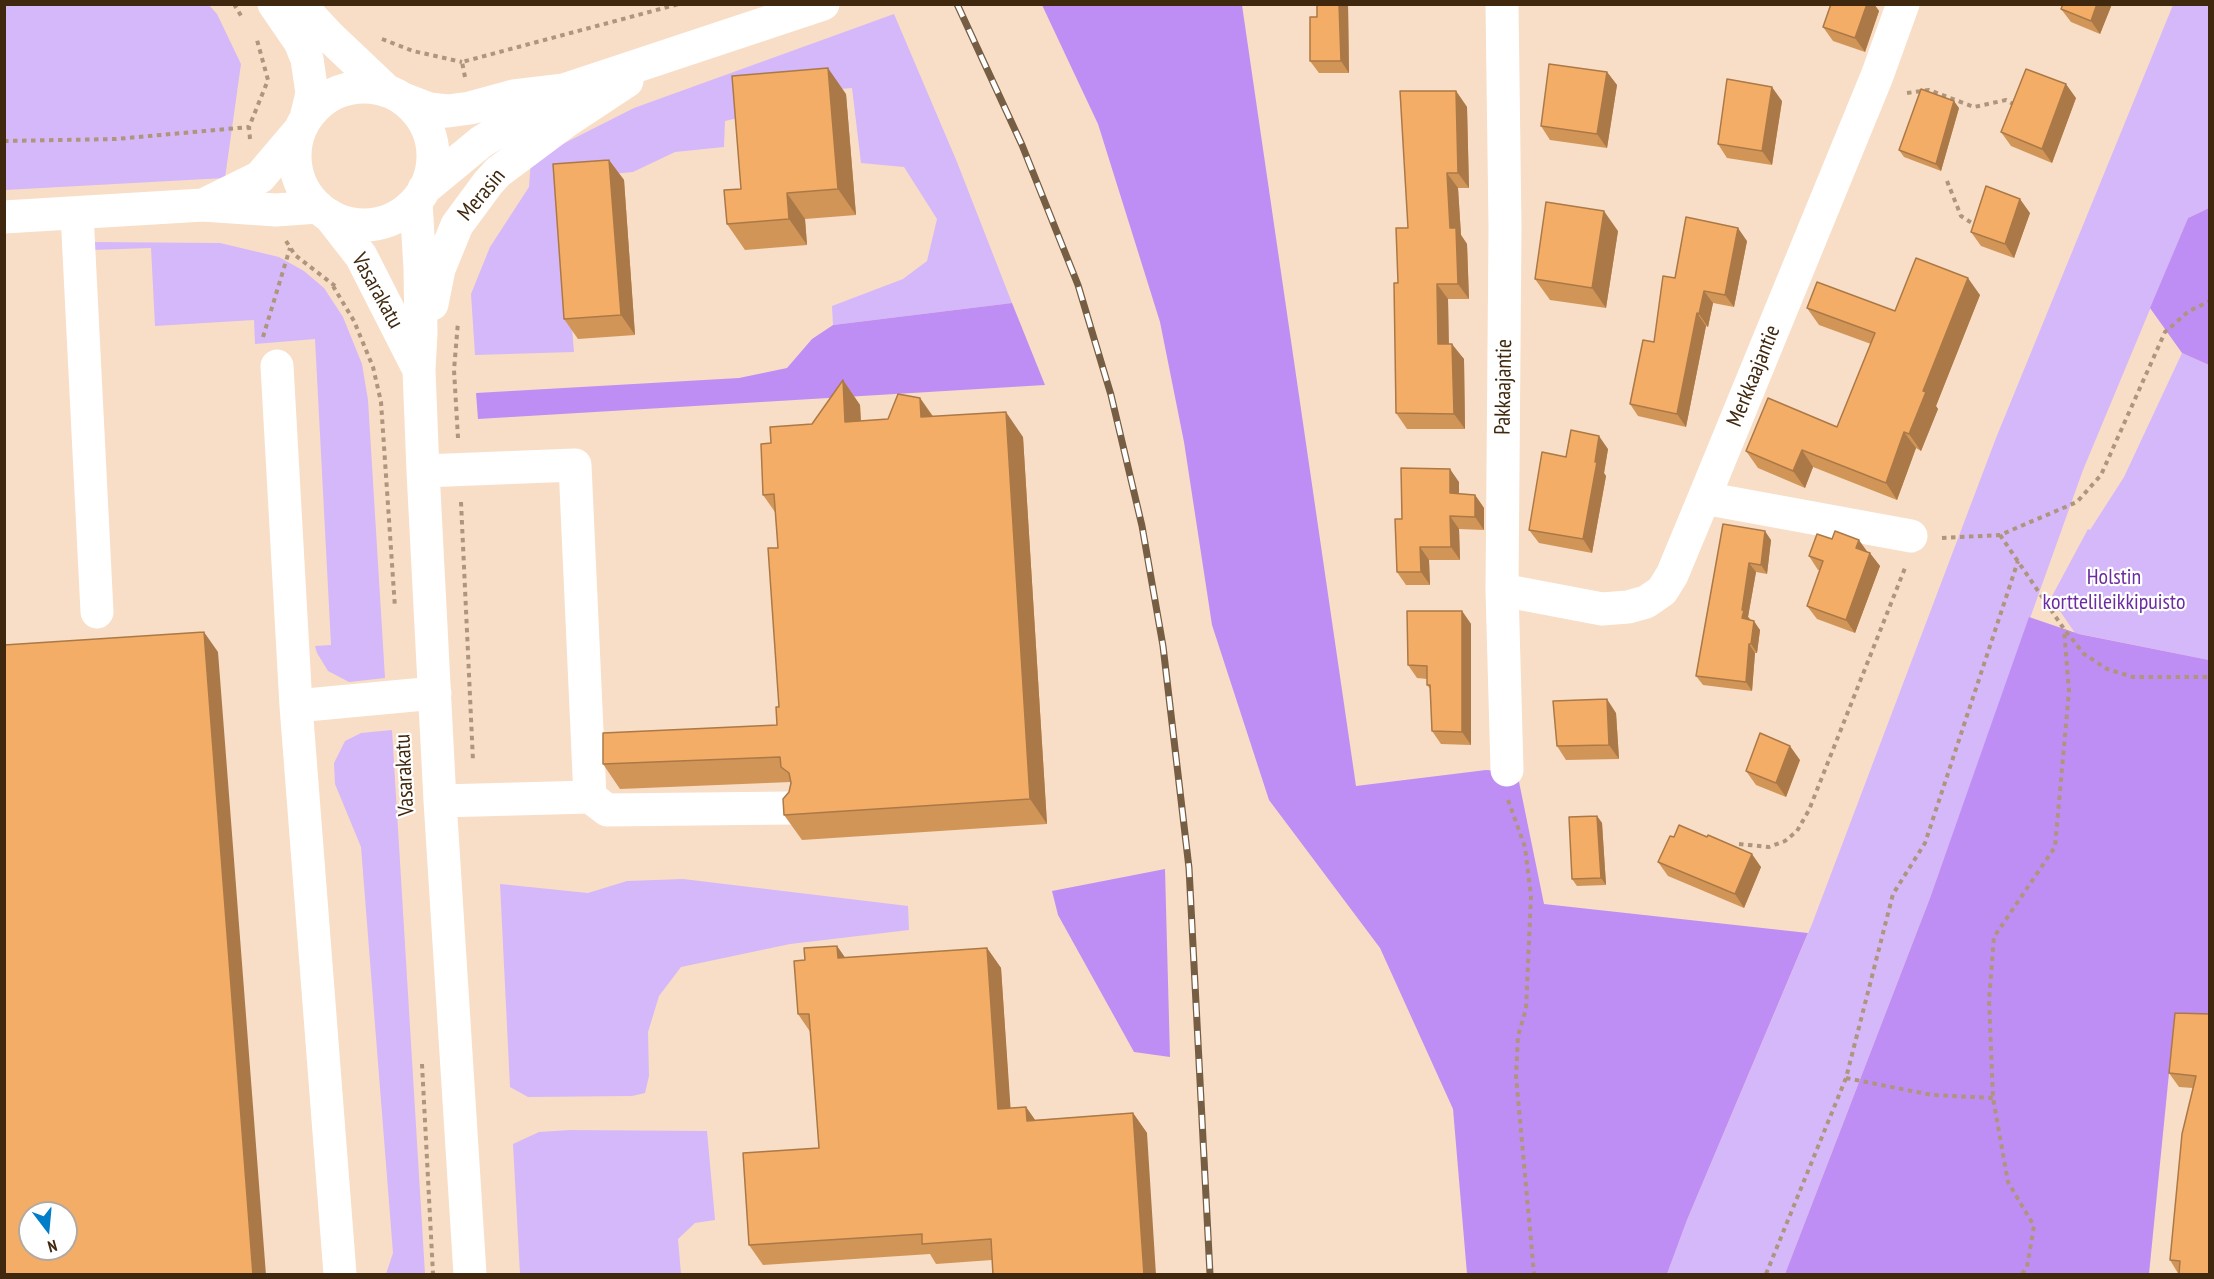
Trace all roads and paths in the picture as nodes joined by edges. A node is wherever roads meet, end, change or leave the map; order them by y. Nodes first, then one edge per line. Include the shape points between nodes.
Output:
1 (274, 4) edge
2 (300, 4) edge
3 (823, 4) edge
4 (1502, 4) edge
5 (1903, 4) edge
6 (661, 58) junction
7 (564, 90) junction
8 (1907, 93) dead end
9 (395, 95) junction
10 (2015, 105) edge
11 (303, 124) junction
12 (249, 127) dead end
13 (4, 141) edge
14 (1947, 181) dead end
15 (420, 195) junction
16 (203, 205) junction
17 (324, 211) junction
18 (77, 213) junction
19 (4, 217) edge
20 (1975, 225) edge
21 (290, 248) dead end
22 (333, 286) dead end
23 (2210, 301) edge
24 (269, 354) joint
25 (419, 370) junction
26 (423, 471) junction
27 (1704, 498) junction
28 (2000, 535) junction
29 (1911, 536) junction
30 (2018, 561) junction
31 (1502, 590) junction
32 (97, 612) dead end
33 (395, 616) dead end
34 (2064, 629) junction
35 (2210, 677) edge
36 (435, 693) junction
37 (296, 706) junction
38 (1508, 770) joint
39 (590, 797) junction
40 (440, 801) junction
41 (790, 808) edge
42 (1739, 844) dead end
43 (421, 1053) dead end
44 (1845, 1078) junction
45 (1993, 1098) junction
46 (340, 1275) edge
47 (433, 1275) edge
48 (470, 1275) edge
49 (1534, 1275) edge
50 (1767, 1275) edge
51 (2022, 1275) edge

1 - 11 street via 307,59 312,93
2 - 9 street via 330,37
3 - 6 street, Merasin
4 - 31 street, Pakkaajantie
5 - 27 street, Merkkaajantie
6 - 7 street, Merasin
6 - 25 street, Merasin via 565,122 488,183 457,225 439,269
7 - 9 street, Merasin via 514,96 448,111 429,109
7 - 15 street, Merasin via 481,142
8 - 10 path via 1929,90 1974,107 2006,100
9 - 11 street via 372,87 342,91 316,106
9 - 15 street via 416,111 431,140 432,165
11 - 16 street via 260,177
11 - 17 street via 295,164 307,194
12 - 13 path via 116,139
14 - 20 path via 1961,216
15 - 17 street via 404,212 375,224 344,222
15 - 25 street, Vasarakatu
16 - 17 street
16 - 18 street
17 - 25 street, Vasarakatu via 361,256
18 - 19 street
18 - 32 street
21 - 24 path
22 - 33 path, Vasarakatu via 354,321 373,367 381,402
23 - 28 path via 2189,311 2165,332 2101,475 2077,502
24 - 37 street
25 - 26 street, Vasarakatu
26 - 36 street, Vasarakatu
26 - 39 street via 575,465
27 - 29 street
27 - 31 street, Merkkaajantie via 1672,575 1662,591 1646,602 1602,609
28 - 29 path
28 - 30 path
29 - 42 path via 1911,552 1809,810 1797,831 1785,841 1769,847
30 - 34 path
30 - 44 path via 1925,843 1893,894
31 - 38 street, Pakkaajantie
34 - 35 path via 2084,654 2107,669 2133,677
34 - 45 path via 2069,691 2055,847 1994,938 1989,999
36 - 37 street
36 - 40 street, Vasarakatu
37 - 46 street
38 - 49 path via 1504,781 1525,847 1531,896 1526,1009 1518,1036 1516,1076
39 - 40 street
39 - 41 street via 607,810
40 - 48 street, Vasarakatu
43 - 47 path
44 - 45 path via 1932,1095
44 - 50 path
45 - 51 path via 2008,1182 2034,1226

